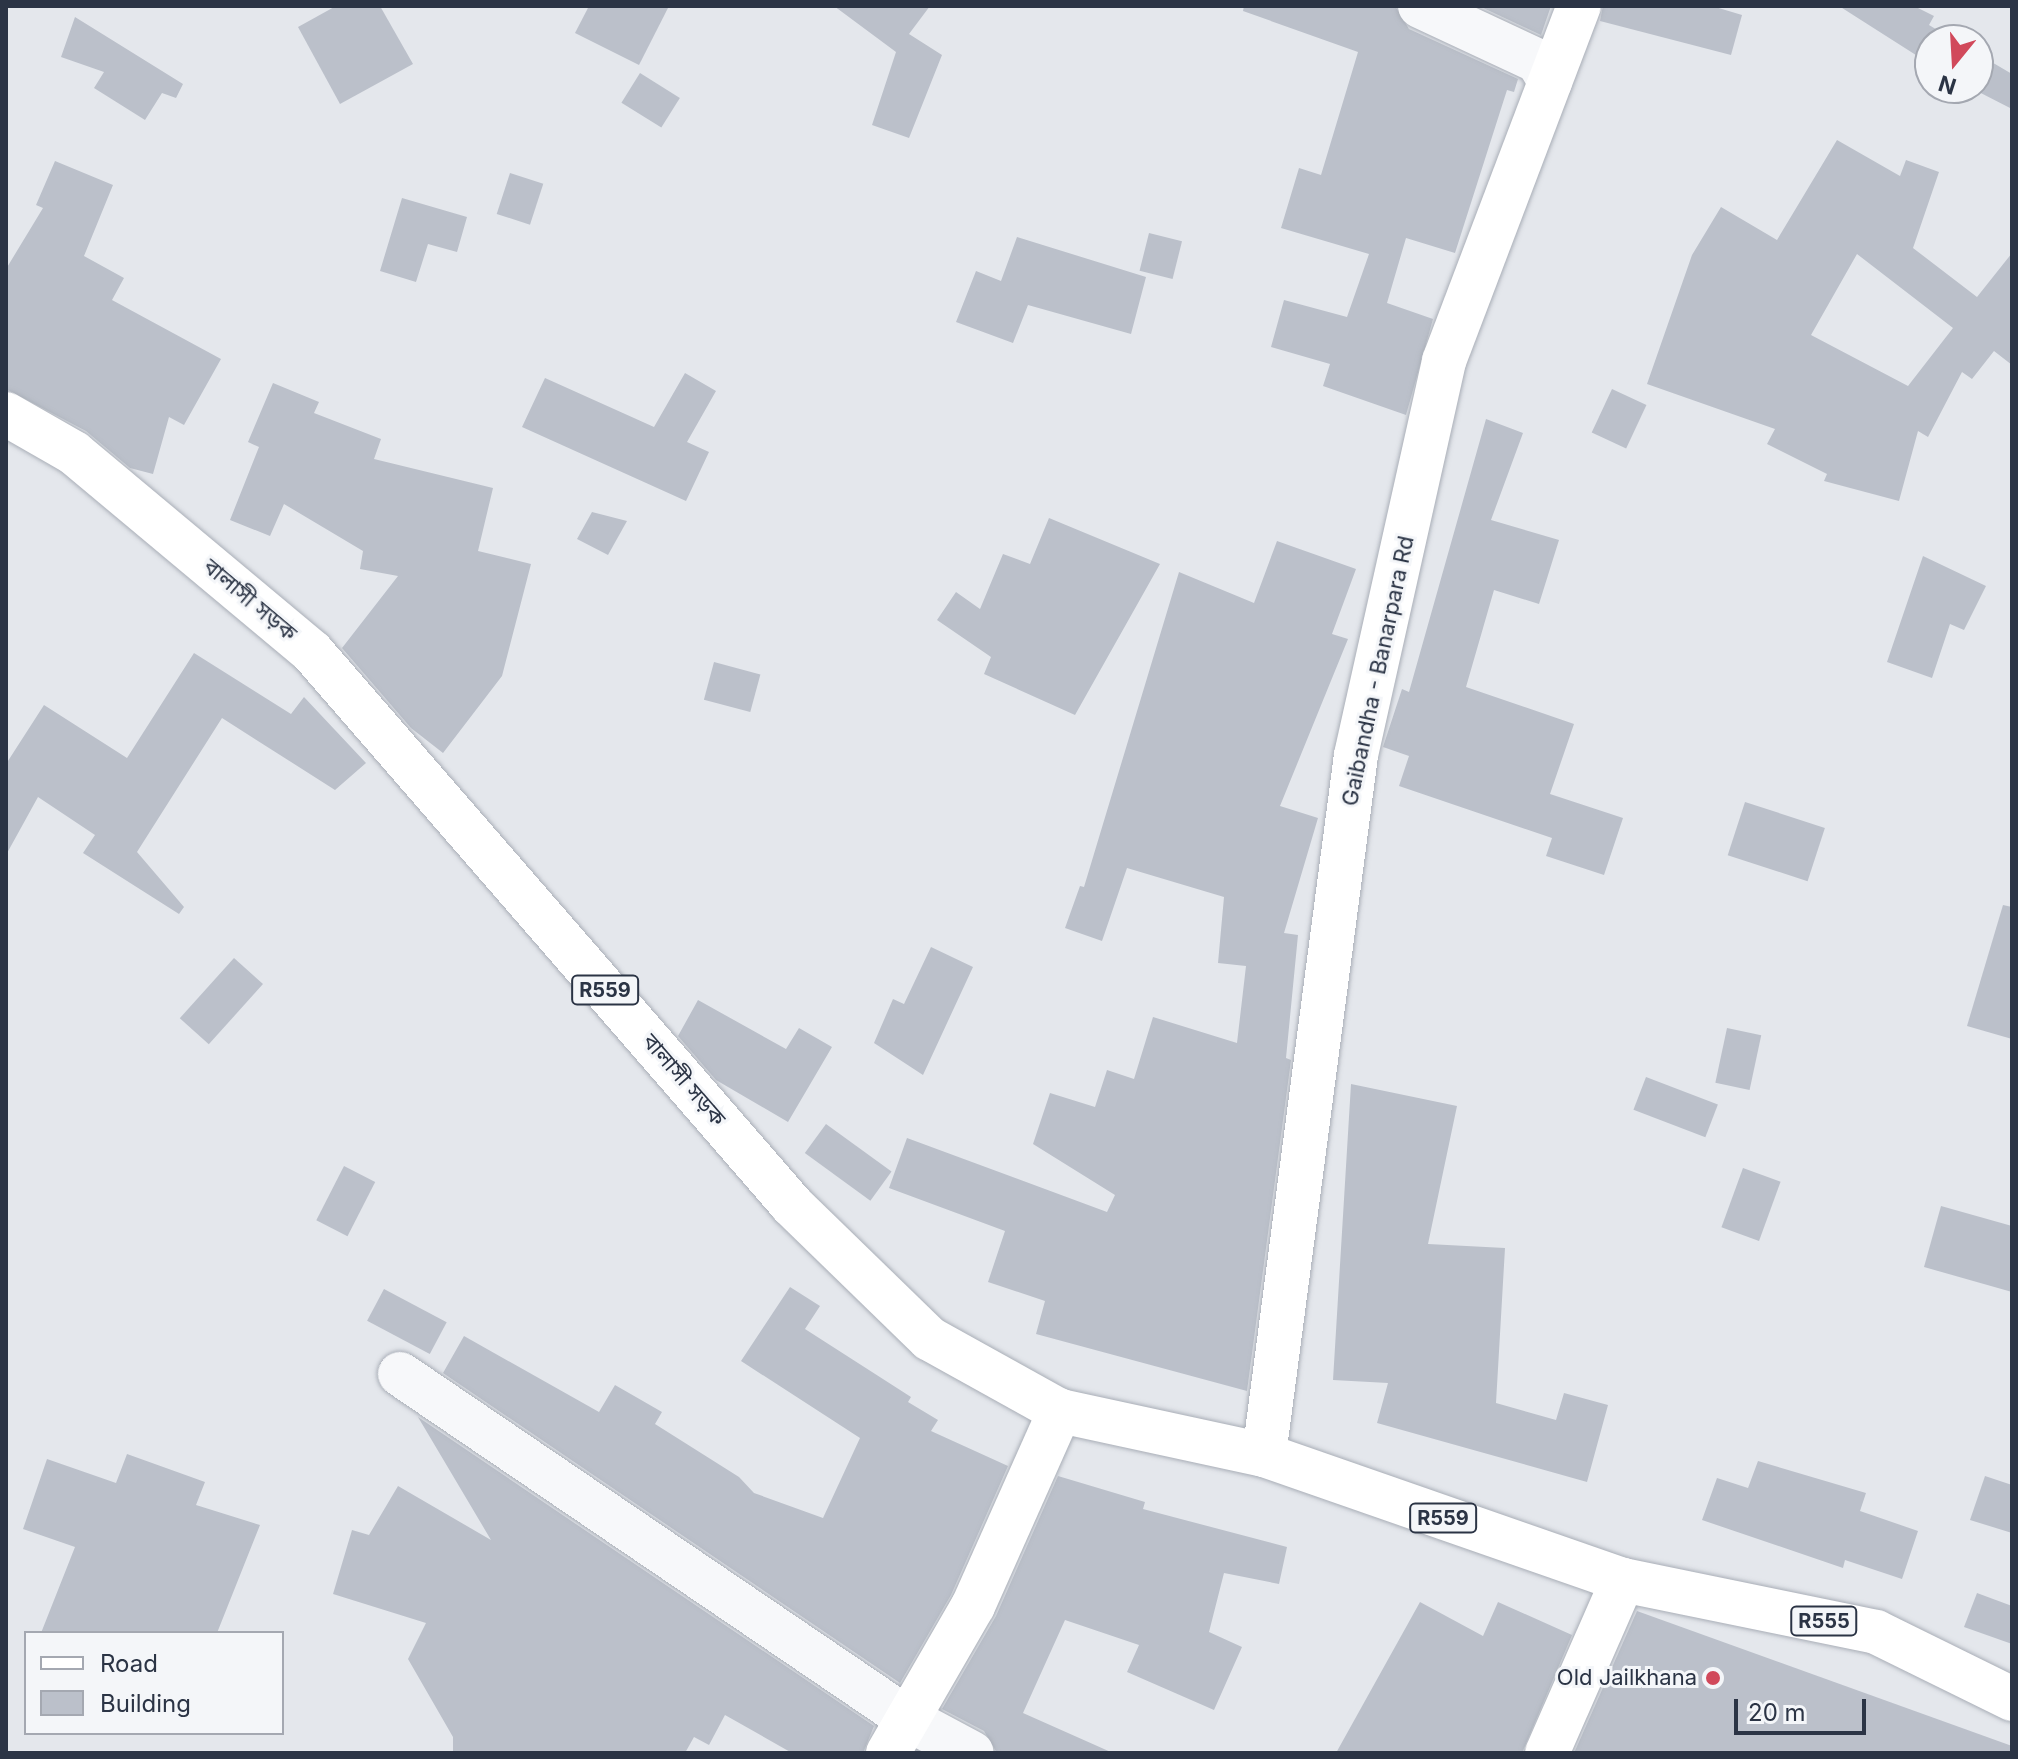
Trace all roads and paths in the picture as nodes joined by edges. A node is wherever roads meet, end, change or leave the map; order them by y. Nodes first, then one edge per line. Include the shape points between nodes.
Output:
1 (1420, 6) edge
2 (1579, 6) edge
3 (1550, 82) junction
4 (6, 414) edge
5 (400, 1374) dead end
6 (1060, 1411) junction
7 (1264, 1455) junction
8 (1623, 1580) junction
9 (2012, 1699) edge
10 (898, 1736) edge
11 (972, 1753) edge
12 (1547, 1753) edge

1 - 3 street via 1538,61
2 - 3 main road, Gaibandha - Banarpara Rd
3 - 7 main road, Gaibandha - Banarpara Rd via 1444,361 1356,755
4 - 6 main road, বালাসী সড়ক / R559 via 74,453 312,652 792,1205 930,1339
5 - 10 street
6 - 7 main road, বালাসী সড়ক / R559
6 - 10 main road via 973,1606
7 - 8 main road, R559
8 - 9 main road, R555 via 1876,1632
8 - 12 main road
10 - 11 street

